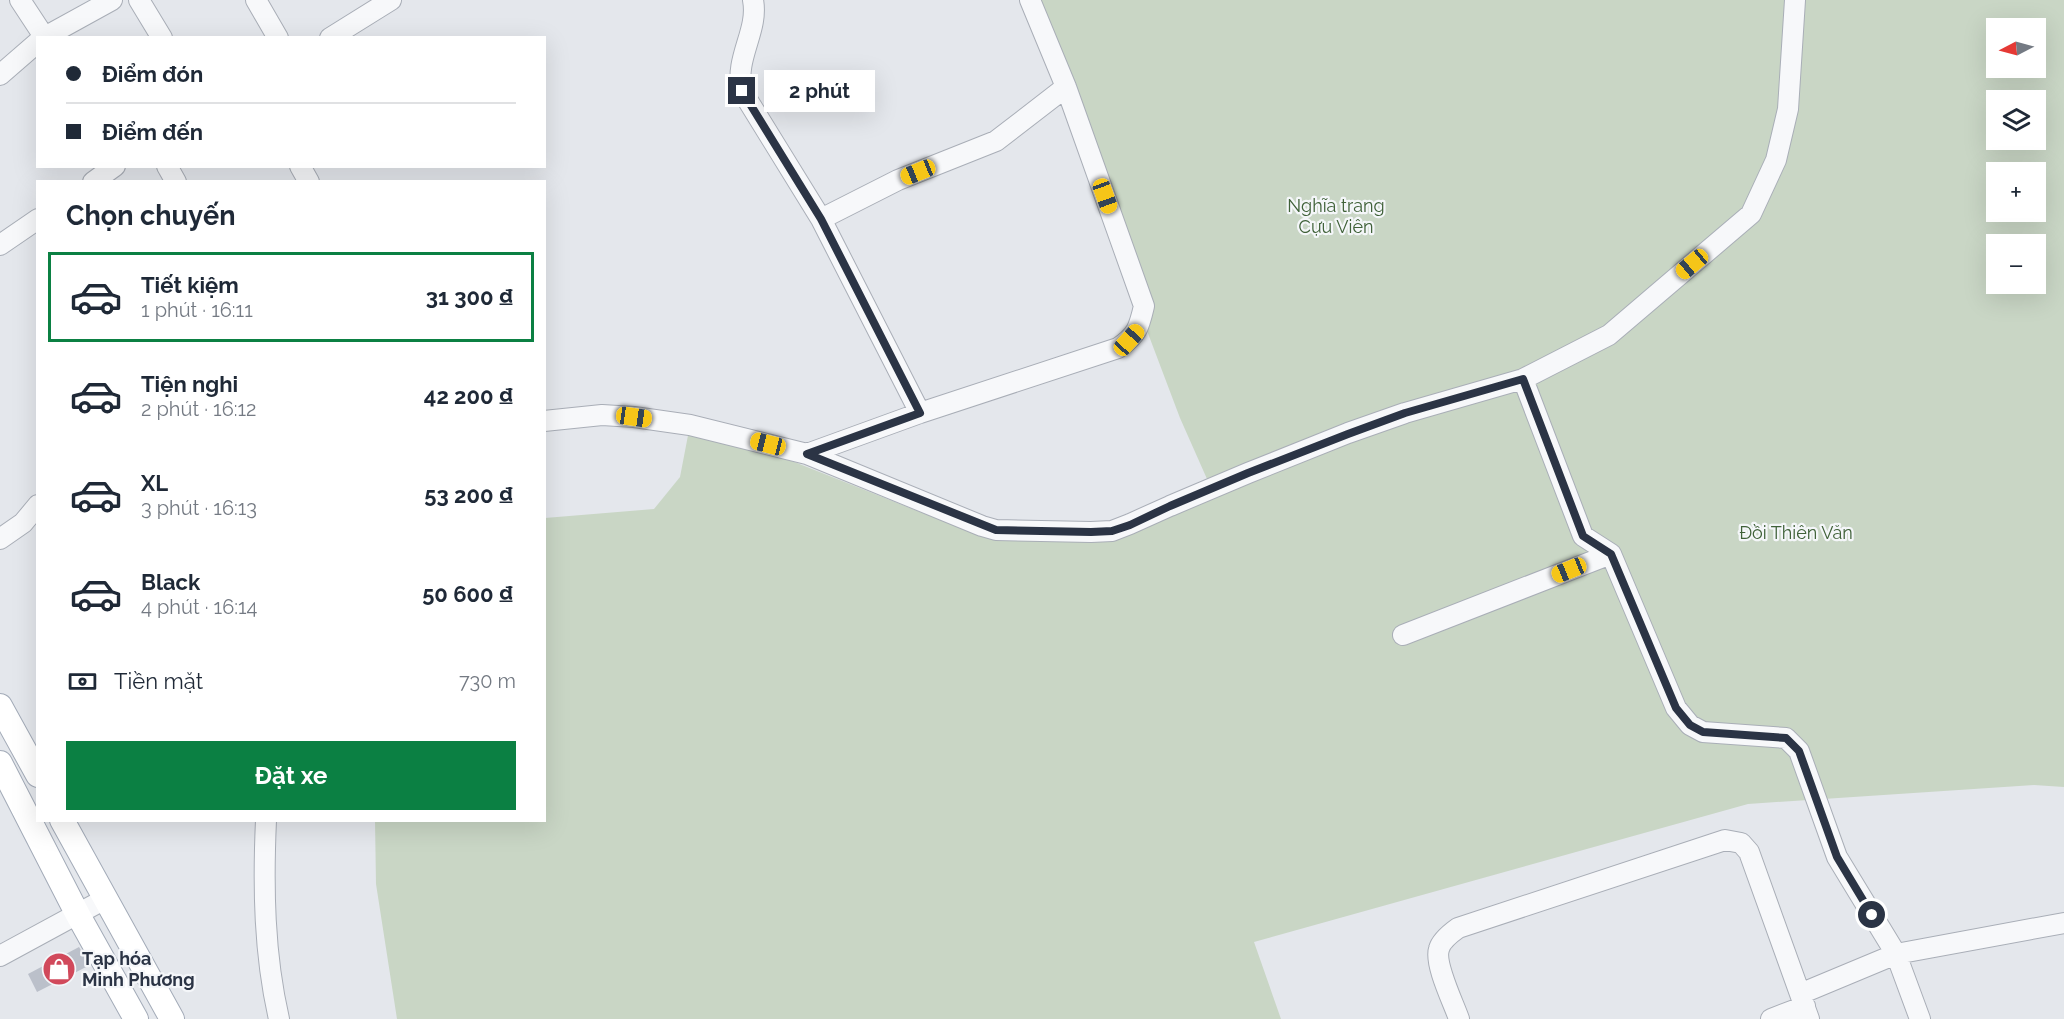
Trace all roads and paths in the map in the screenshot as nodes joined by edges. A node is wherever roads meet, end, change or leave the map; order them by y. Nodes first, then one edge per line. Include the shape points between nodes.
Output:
1 (20, 0) edge
2 (112, 0) edge
3 (139, 0) edge
4 (256, 0) edge
5 (391, 0) edge
6 (753, 0) edge
7 (1030, 0) edge
8 (1795, 0) edge
9 (41, 36) edge
10 (46, 36) edge
11 (161, 36) edge
12 (277, 36) edge
13 (333, 36) edge
14 (36, 43) edge
15 (0, 75) edge
16 (1066, 87) junction
17 (112, 168) edge
18 (96, 180) edge
19 (821, 219) junction
20 (36, 220) edge
21 (0, 245) edge
22 (1523, 379) junction
23 (920, 413) junction
24 (546, 421) edge
25 (807, 454) junction
26 (36, 507) edge
27 (0, 539) edge
28 (1611, 554) junction
29 (1403, 635) dead end
30 (0, 706) edge
31 (0, 763) edge
32 (36, 771) edge
33 (63, 822) edge
34 (267, 822) edge
35 (105, 899) junction
36 (78, 915) junction
37 (2064, 923) edge
38 (1896, 954) junction
39 (0, 956) edge
40 (1805, 1006) edge
41 (136, 1019) edge
42 (172, 1019) edge
43 (279, 1019) edge
44 (1459, 1019) edge
45 (1771, 1019) edge
46 (1920, 1019) edge

1 - 9 street
2 - 10 street
3 - 11 street
4 - 12 street
5 - 13 street
6 - 19 street via 754,18 740,67 742,91
7 - 16 street
8 - 22 street via 1788,109 1776,160 1751,214 1609,335
14 - 15 street
16 - 19 street via 996,141 898,180
16 - 23 street via 1144,306 1139,330 1118,348
17 - 18 street
19 - 23 street
20 - 21 street
22 - 25 street via 1348,434 1112,531 996,530
22 - 28 street via 1583,536
23 - 25 street
24 - 25 street via 602,415 634,417 690,425
26 - 27 street via 23,523
28 - 29 street
28 - 38 street via 1676,708 1690,725 1703,732 1786,738 1799,751 1837,857
30 - 32 main road
31 - 36 main road
33 - 35 main road
34 - 43 street via 266,938
35 - 36 street
35 - 42 main road
36 - 39 street
36 - 41 main road
37 - 38 street
38 - 40 street
38 - 46 street
40 - 44 street via 1749,852 1741,843 1725,840 1458,928 1439,949 1438,962
40 - 45 street

